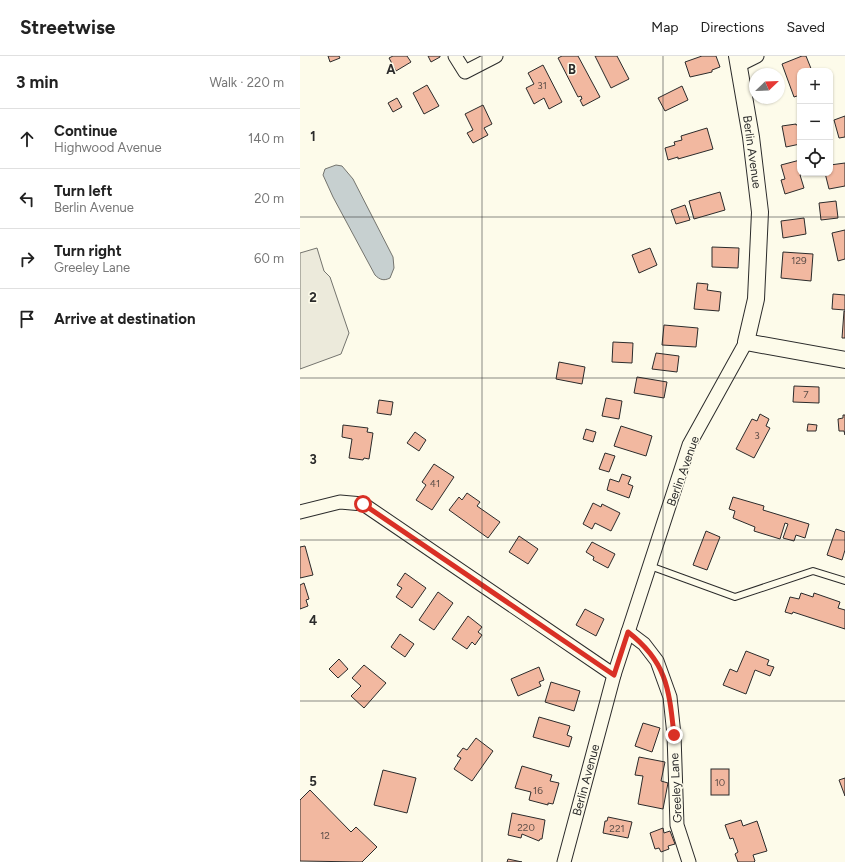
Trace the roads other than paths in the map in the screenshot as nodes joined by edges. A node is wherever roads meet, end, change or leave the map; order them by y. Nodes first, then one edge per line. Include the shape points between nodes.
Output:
1 (455, 56) edge
2 (496, 56) edge
3 (756, 56) edge
4 (738, 60) edge
5 (746, 342) junction
6 (845, 360) edge
7 (300, 512) edge
8 (650, 566) junction
9 (845, 581) edge
10 (628, 632) junction
11 (614, 675) junction
12 (564, 862) edge
13 (689, 862) edge

1 - 2 street via 465,72
3 - 4 street
4 - 5 street, Berlin Avenue via 760,212 756,299
5 - 6 street
5 - 8 street, Berlin Avenue via 689,445
7 - 11 street via 340,502 363,504
8 - 9 lane via 735,597 813,571
8 - 10 street, Berlin Avenue
10 - 11 street, Berlin Avenue
10 - 13 street, Greeley Lane via 644,644 658,661 670,697 677,825
11 - 12 street, Berlin Avenue

